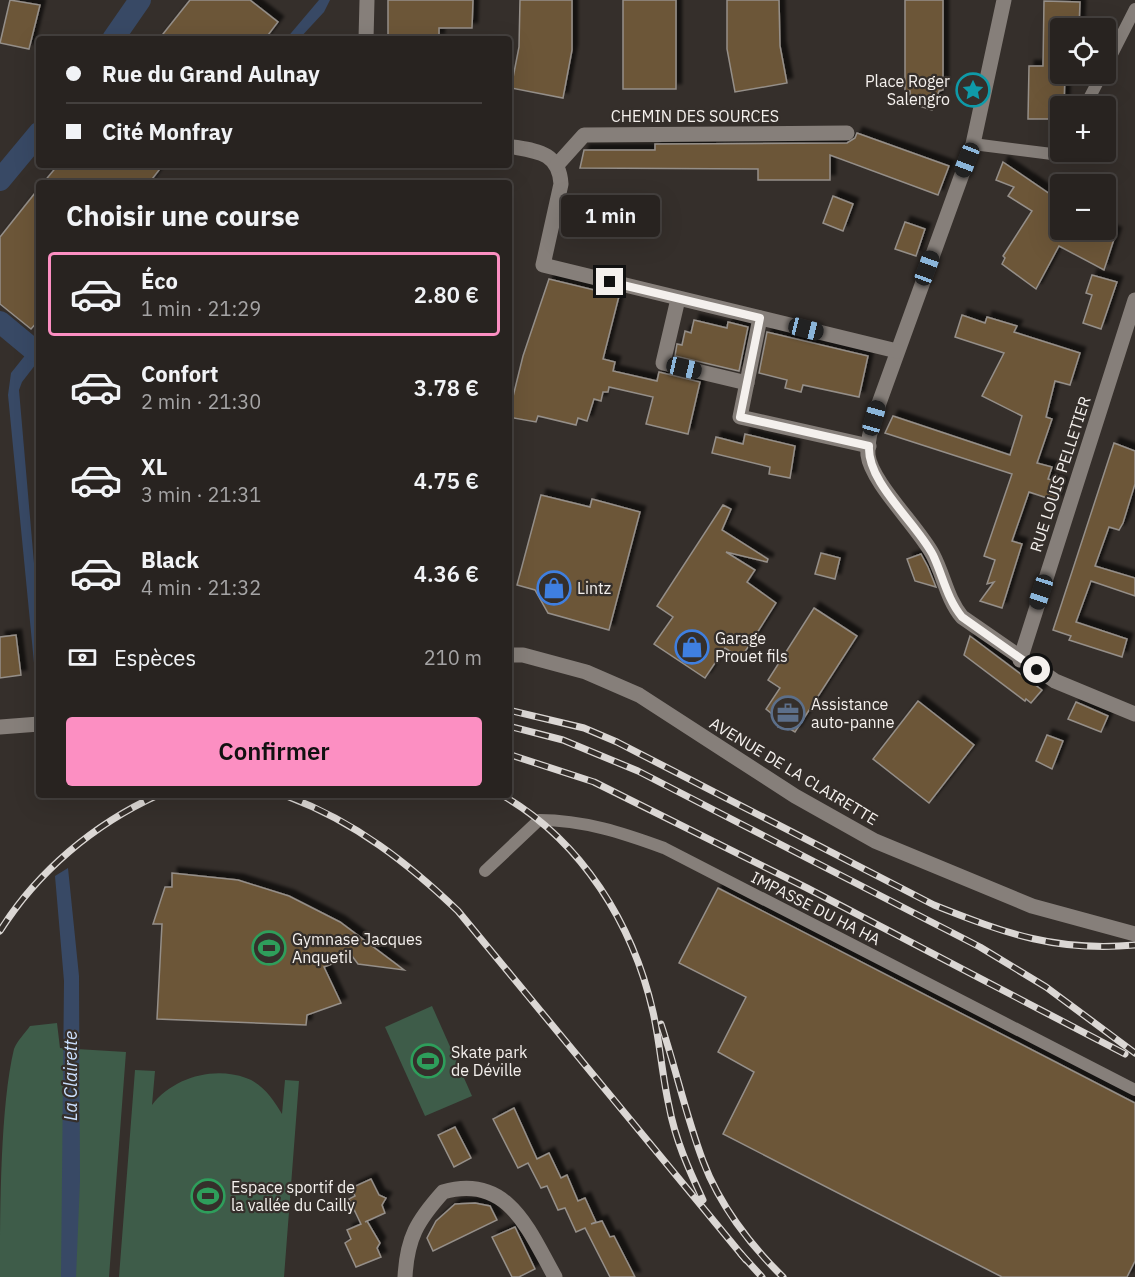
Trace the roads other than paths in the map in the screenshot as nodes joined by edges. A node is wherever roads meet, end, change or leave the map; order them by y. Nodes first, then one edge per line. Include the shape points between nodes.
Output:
1 (367, 0) edge
2 (1004, 0) edge
3 (1135, 9) edge
4 (366, 36) edge
5 (1116, 46) edge
6 (847, 133) dead end
7 (973, 144) junction
8 (512, 147) edge
9 (1050, 155) edge
10 (557, 165) junction
11 (678, 298) junction
12 (1135, 300) edge
13 (760, 318) junction
14 (897, 351) junction
15 (747, 383) junction
16 (869, 446) junction
17 (512, 655) edge
18 (1020, 660) junction
19 (1135, 714) edge
20 (36, 724) edge
21 (0, 727) edge
22 (484, 871) dead end
23 (1135, 934) edge
24 (1135, 1090) edge
25 (549, 1275) edge
26 (405, 1277) edge

1 - 4 street
2 - 7 street
3 - 5 lane
6 - 10 street, CHEMIN DES SOURCES via 584,135
7 - 9 lane
7 - 14 street
8 - 10 street via 543,154
10 - 11 street via 561,184 543,265
11 - 13 street
11 - 15 street via 663,363
12 - 18 street, RUE LOUIS PELLETIER
13 - 14 street
13 - 15 street
14 - 16 street
15 - 16 street via 740,417
16 - 18 street via 868,455 877,477 933,556 954,607
17 - 23 street, AVENUE DE LA CLAIRETTE via 586,672 639,695 795,796 875,841 1022,902
18 - 19 street via 1055,681
20 - 21 street
22 - 24 lane, IMPASSE DU HA HA via 539,820 565,820 616,830 675,854
25 - 26 street via 527,1226 509,1202 481,1189 443,1192 423,1214 407,1249

